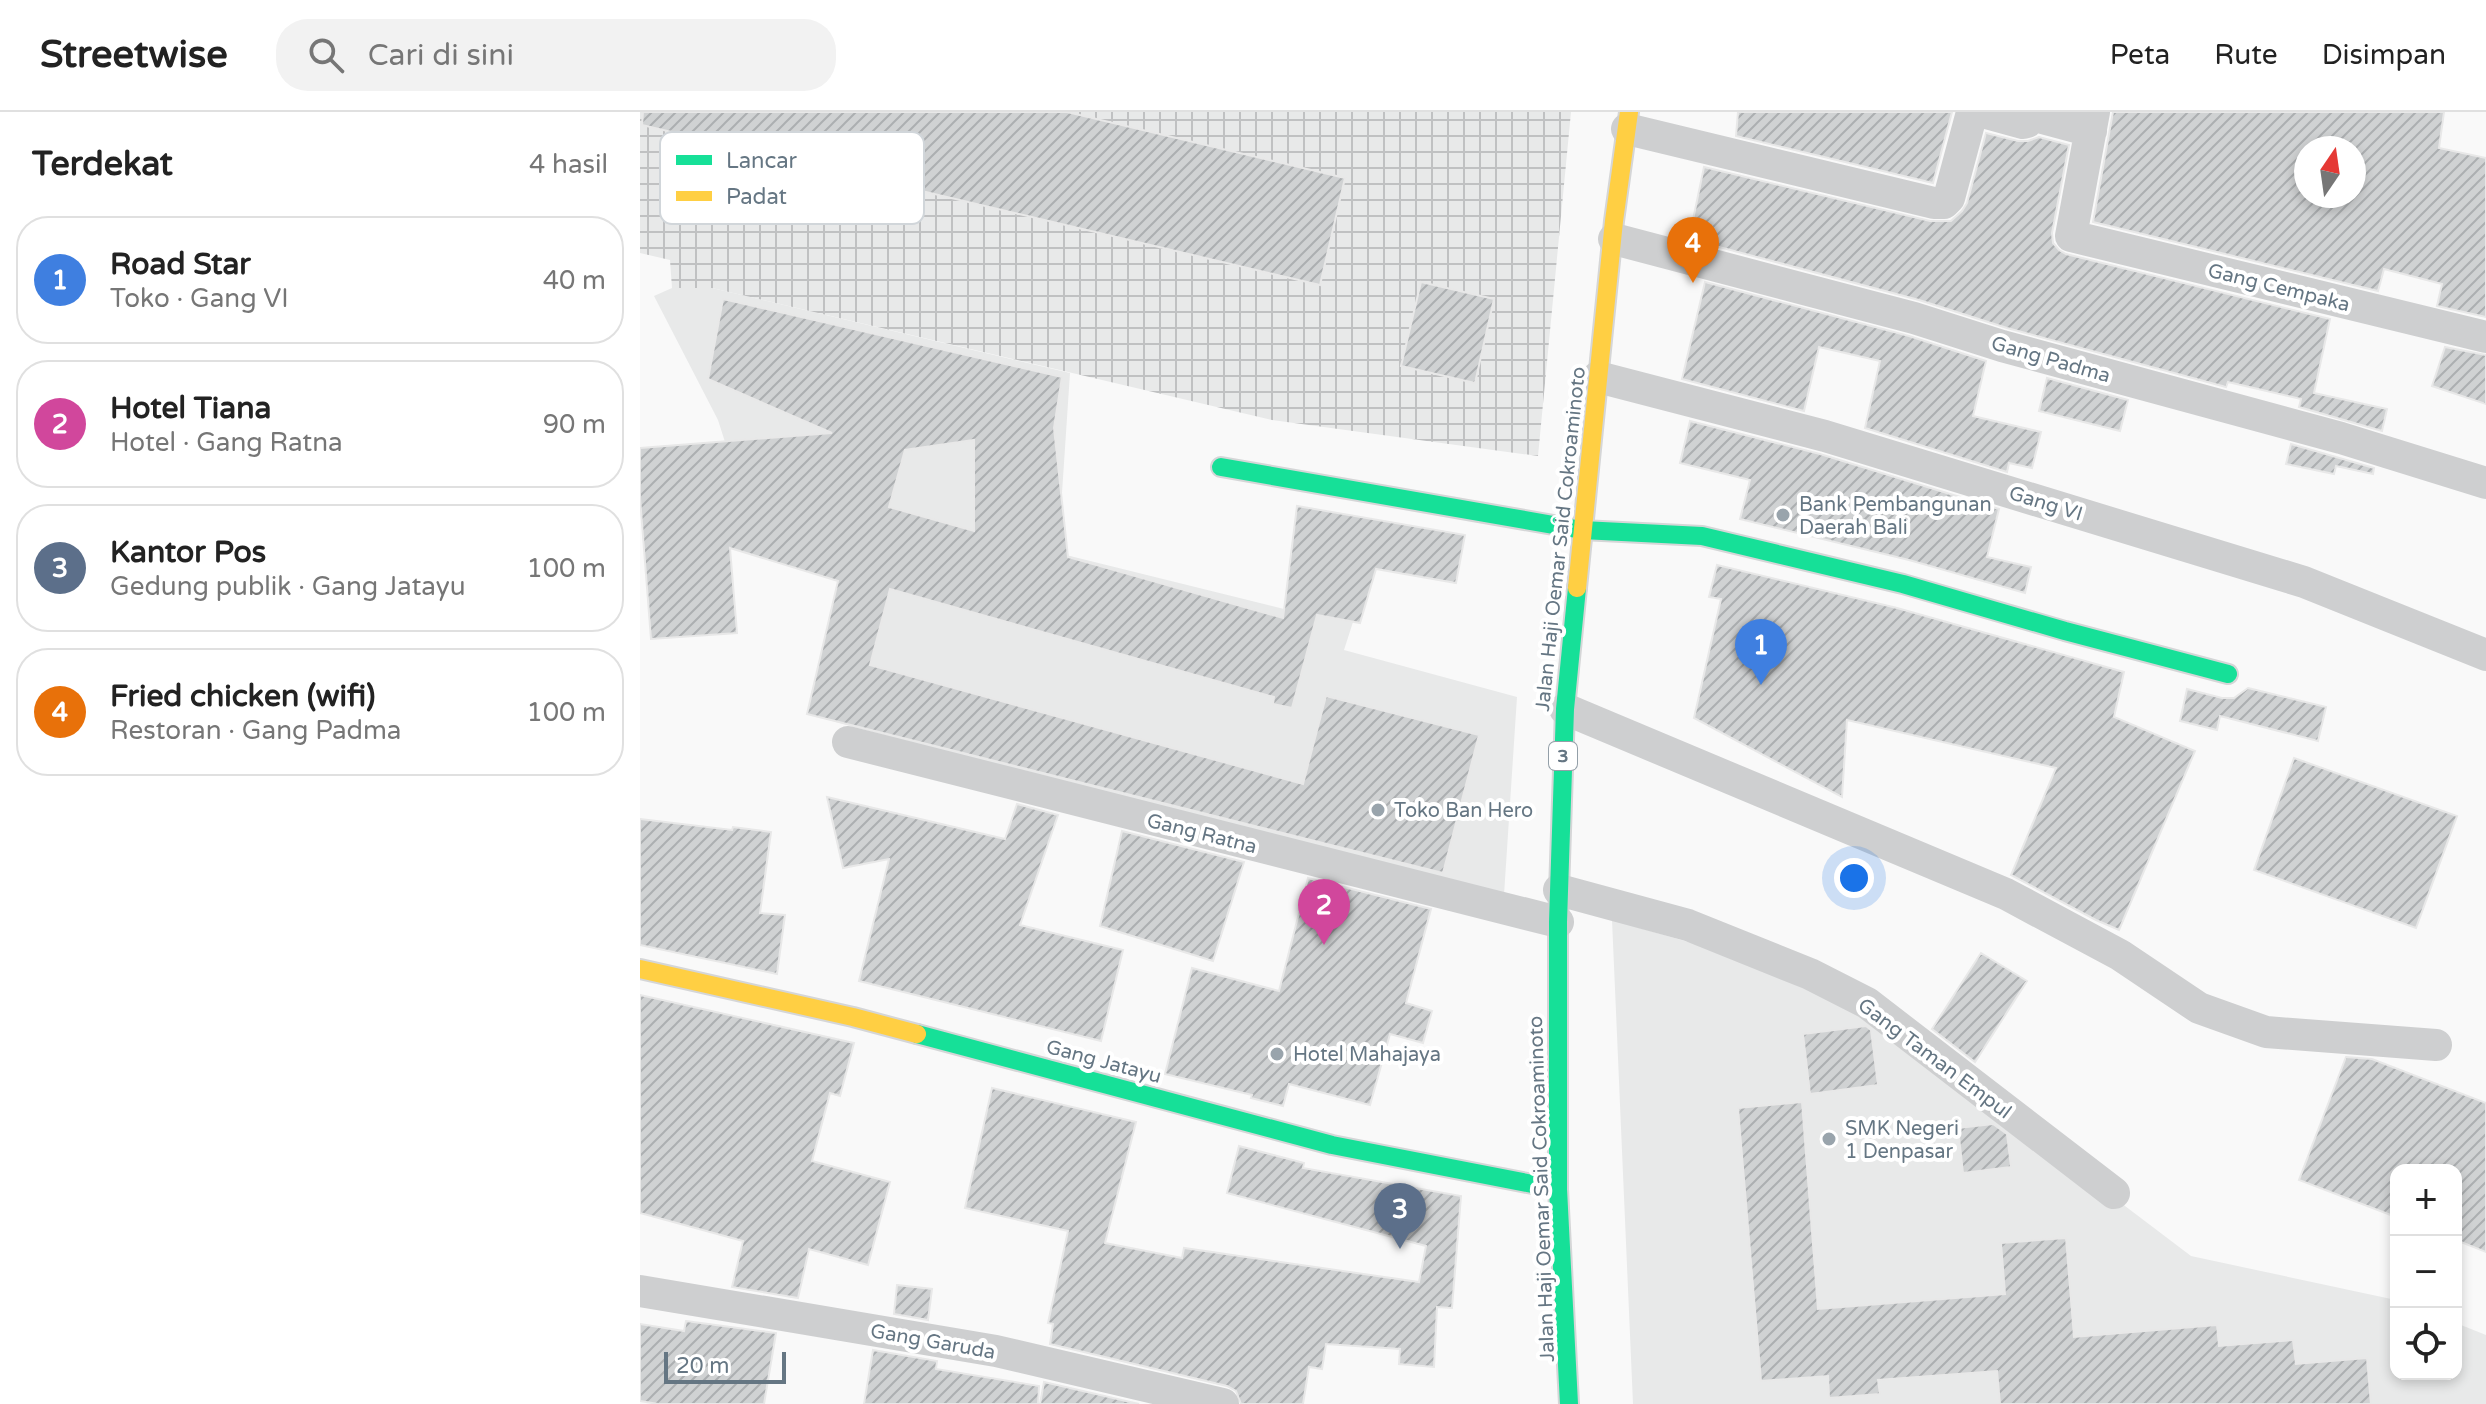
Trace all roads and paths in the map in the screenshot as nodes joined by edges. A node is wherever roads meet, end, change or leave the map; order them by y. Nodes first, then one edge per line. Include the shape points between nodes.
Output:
1 (1975, 112) edge
2 (1983, 112) edge
3 (1628, 120) edge
4 (2093, 122) edge
5 (1614, 239) junction
6 (2486, 337) edge
7 (1598, 377) junction
8 (1221, 467) dead end
9 (2486, 483) edge
10 (1582, 530) junction
11 (2486, 655) edge
12 (2228, 674) dead end
13 (1565, 709) junction
14 (848, 742) dead end
15 (1559, 890) junction
16 (1558, 922) junction
17 (640, 969) edge
18 (2436, 1045) dead end
19 (1558, 1189) junction
20 (2114, 1193) dead end
21 (640, 1291) edge
22 (1223, 1404) edge
23 (1569, 1404) edge

1 - 3 street via 1944,203
2 - 4 street via 2023,123 2031,115
3 - 5 main road, Jalan Haji Oemar Said Cokroaminoto / 3
4 - 6 street, Gang Cempaka via 2071,236
5 - 7 main road, Jalan Haji Oemar Said Cokroaminoto / 3
5 - 9 street, Gang Padma via 1914,318
7 - 10 main road, Jalan Haji Oemar Said Cokroaminoto / 3
7 - 11 street, Gang VI via 1825,436 2304,582
8 - 10 main road
10 - 12 main road via 1702,536 1903,584
10 - 13 main road, Jalan Haji Oemar Said Cokroaminoto / 3
13 - 15 main road, Jalan Haji Oemar Said Cokroaminoto / 3
13 - 18 street via 2006,894 2120,955 2199,1008 2266,1032
14 - 16 street, Gang Ratna
15 - 16 main road, Jalan Haji Oemar Said Cokroaminoto / 3
15 - 20 street, Gang Taman Empul via 1688,925 1867,1003
16 - 19 main road, Jalan Haji Oemar Said Cokroaminoto / 3
17 - 19 main road, Gang Jatayu via 853,1017 1332,1145
19 - 23 main road, Jalan Haji Oemar Said Cokroaminoto / 3
21 - 22 street, Gang Garuda via 996,1351

